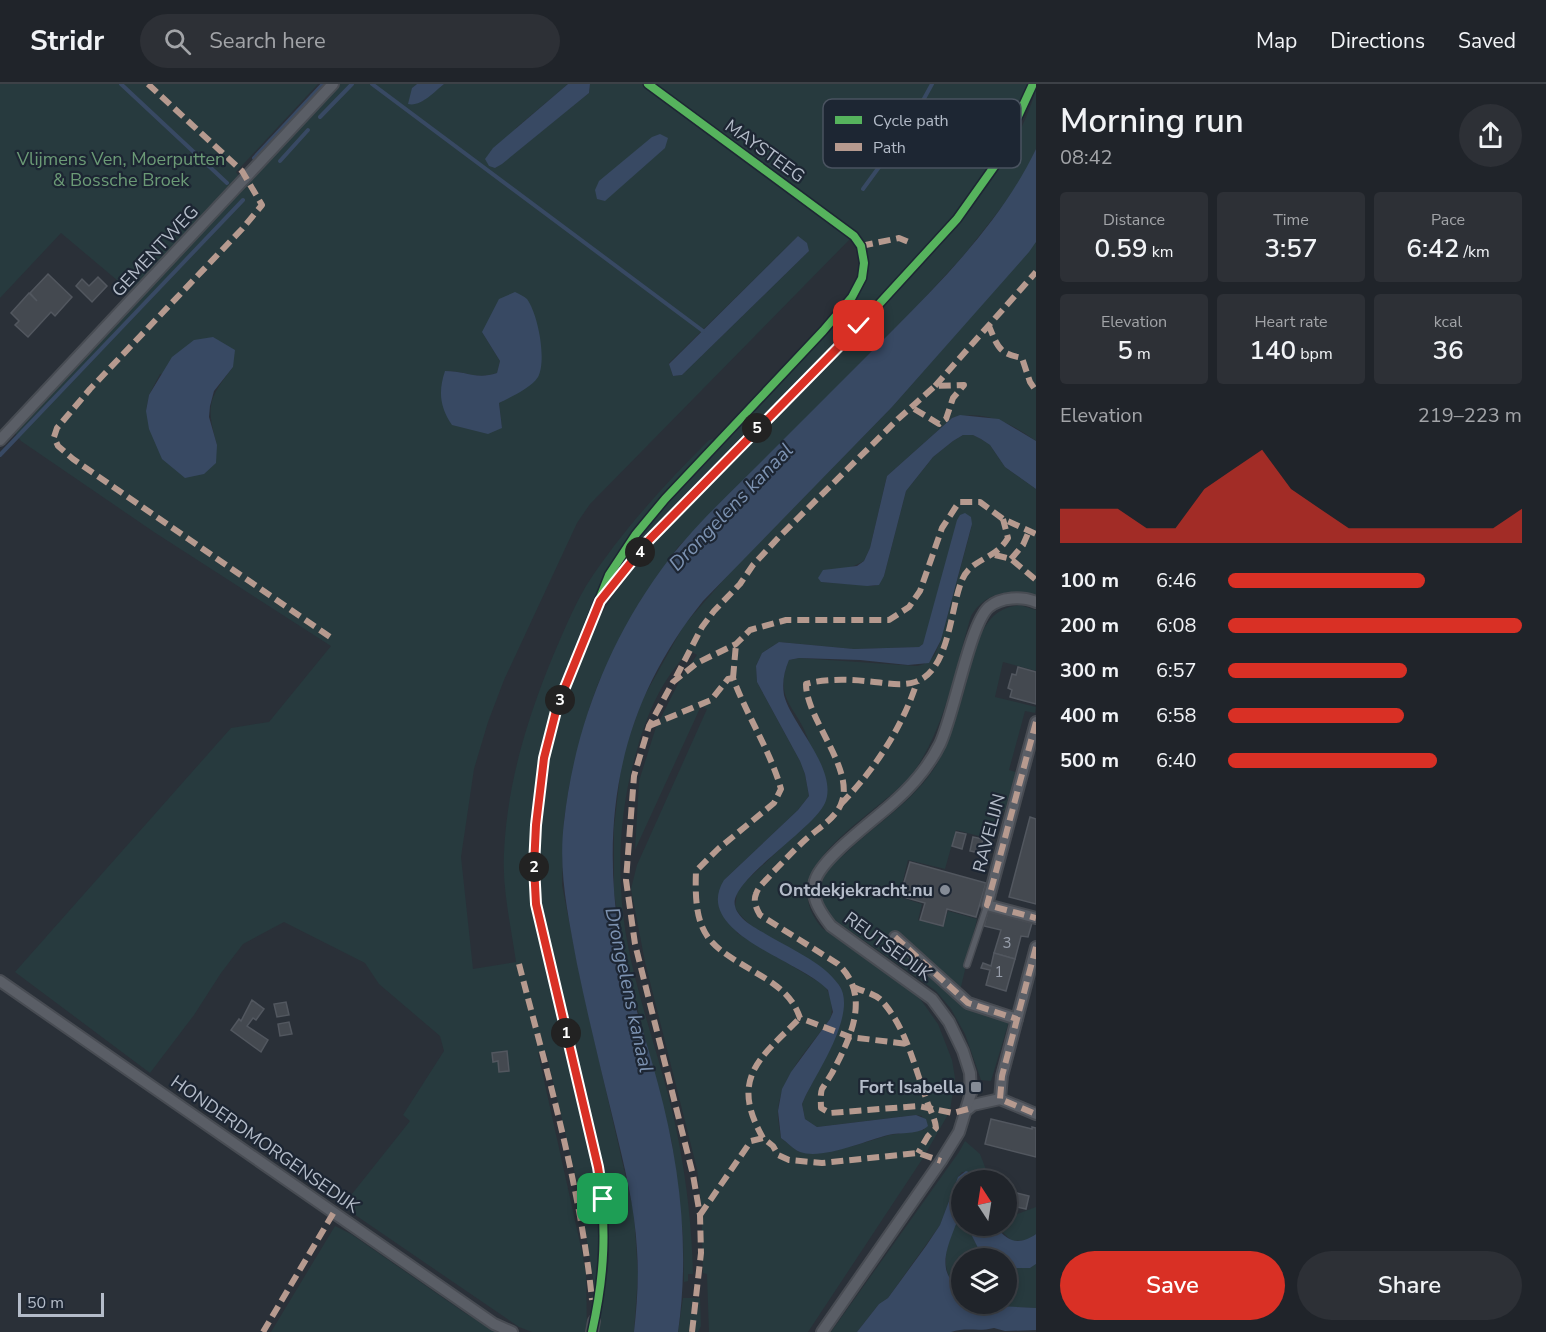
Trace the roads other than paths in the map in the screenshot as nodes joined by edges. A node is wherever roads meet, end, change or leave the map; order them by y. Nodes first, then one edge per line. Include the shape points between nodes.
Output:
1 (333, 84) edge
2 (0, 440) edge
3 (1036, 602) edge
4 (1036, 722) edge
5 (987, 904) junction
6 (1036, 918) edge
7 (895, 937) dead end
8 (1036, 947) edge
9 (967, 966) dead end
10 (0, 981) edge
11 (1017, 1018) junction
12 (1000, 1099) junction
13 (968, 1109) junction
14 (1036, 1114) edge
15 (594, 1320) dead end
16 (512, 1332) edge
17 (592, 1332) edge
18 (822, 1332) edge

1 - 2 street, GEMENTWEG
3 - 13 street, REUTSEDIJK via 1027,598 1007,599 988,608 978,623 941,742 931,760 895,801 825,863 815,880 814,894 831,926 932,999 948,1022 970,1073
4 - 5 street, RAVELIJN
5 - 6 street
5 - 9 lane
7 - 11 street via 968,1003
8 - 11 street
10 - 16 street, HONDERDMORGENSEDIJK via 494,1324
11 - 12 street
12 - 13 street
12 - 14 street
13 - 18 street, REUTSEDIJK via 941,1161
15 - 17 street

